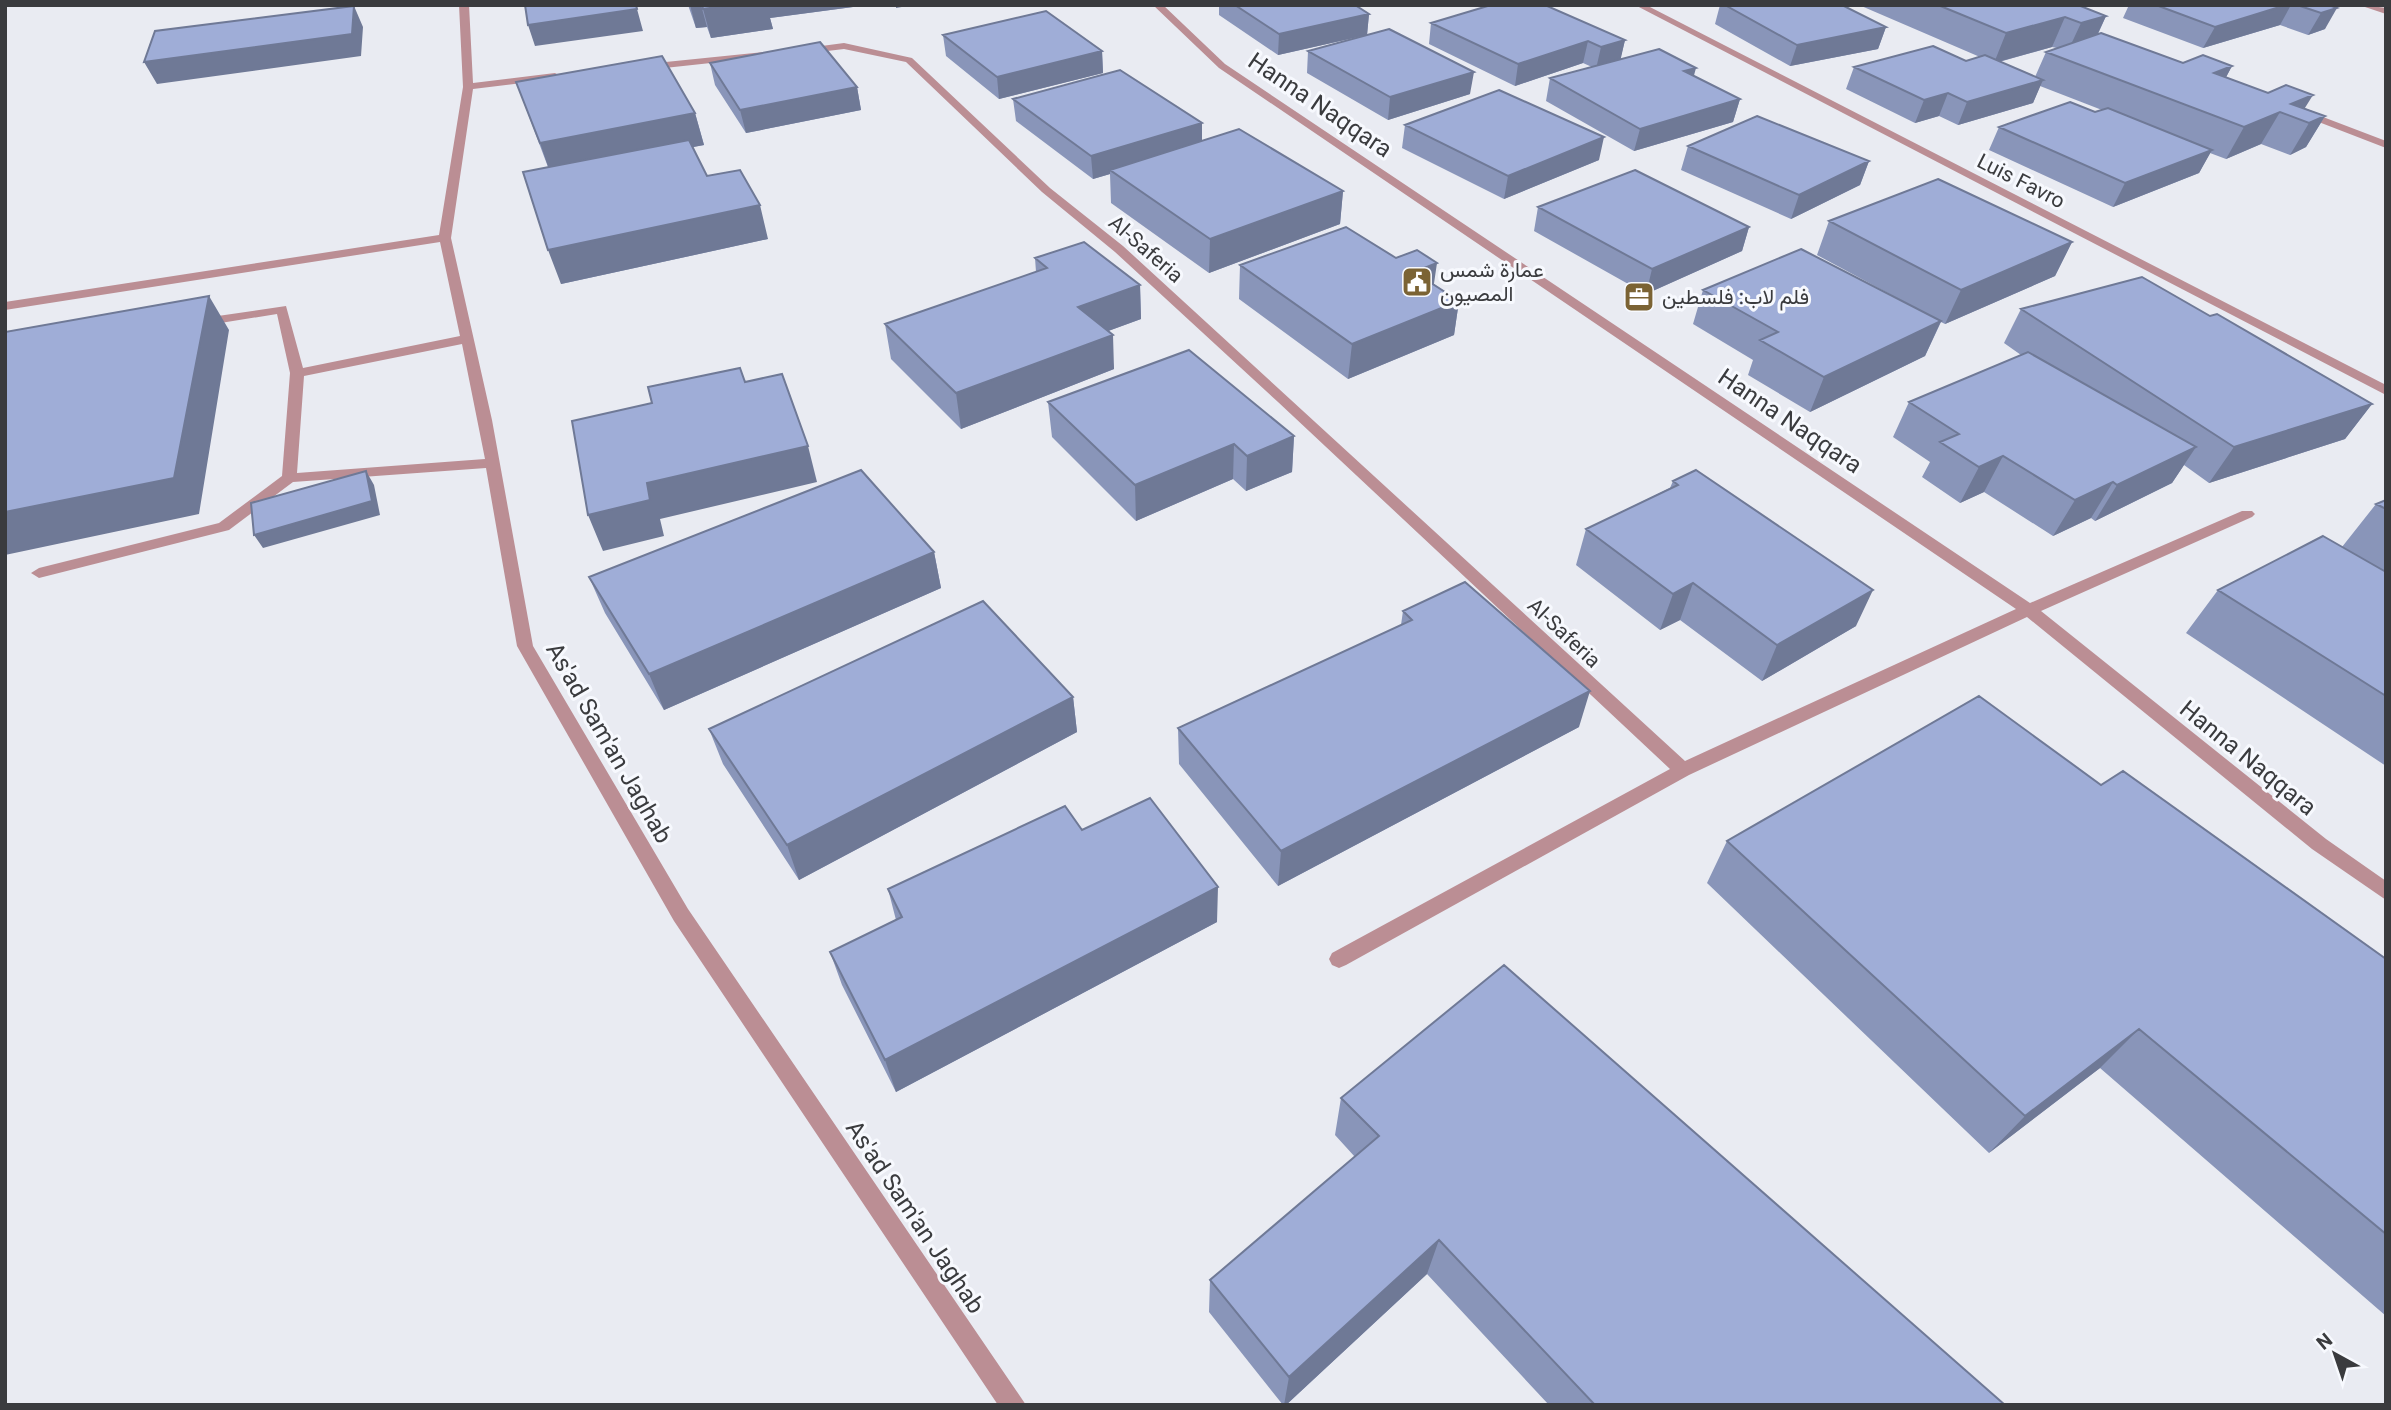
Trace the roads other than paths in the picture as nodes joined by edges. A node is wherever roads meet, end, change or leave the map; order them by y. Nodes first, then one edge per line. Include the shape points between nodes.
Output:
1 (464, 5) edge
2 (1157, 5) edge
3 (1639, 5) edge
4 (2368, 5) edge
5 (2386, 11) edge
6 (634, 68) edge
7 (569, 75) edge
8 (468, 87) junction
9 (2296, 110) edge
10 (2386, 145) edge
11 (445, 238) junction
12 (5, 306) edge
13 (188, 324) edge
14 (467, 339) junction
15 (297, 373) junction
16 (2386, 391) edge
17 (493, 463) junction
18 (289, 478) junction
19 (2247, 514) dead end
20 (39, 573) dead end
21 (2029, 610) junction
22 (1683, 770) junction
23 (2386, 892) edge
24 (1339, 958) dead end
25 (1013, 1405) edge

1 - 8 street, As'ad Sam'an Jaghab
2 - 21 street, Hanna Naqqara via 1222,66
3 - 16 street, Luis Favro
4 - 5 street
6 - 22 street, Al-Saferia via 844,46 909,60 1046,190 1119,248 1273,389
7 - 8 street
8 - 11 street, As'ad Sam'an Jaghab
9 - 10 street
11 - 12 street
11 - 14 street, As'ad Sam'an Jaghab
13 - 15 street via 282,309
14 - 15 street
14 - 17 street, As'ad Sam'an Jaghab
15 - 18 street
17 - 18 street
17 - 25 street, As'ad Sam'an Jaghab via 525,646 681,915
18 - 20 street via 224,527
19 - 21 street
21 - 22 street
21 - 23 street, Hanna Naqqara via 2319,844
22 - 24 street

